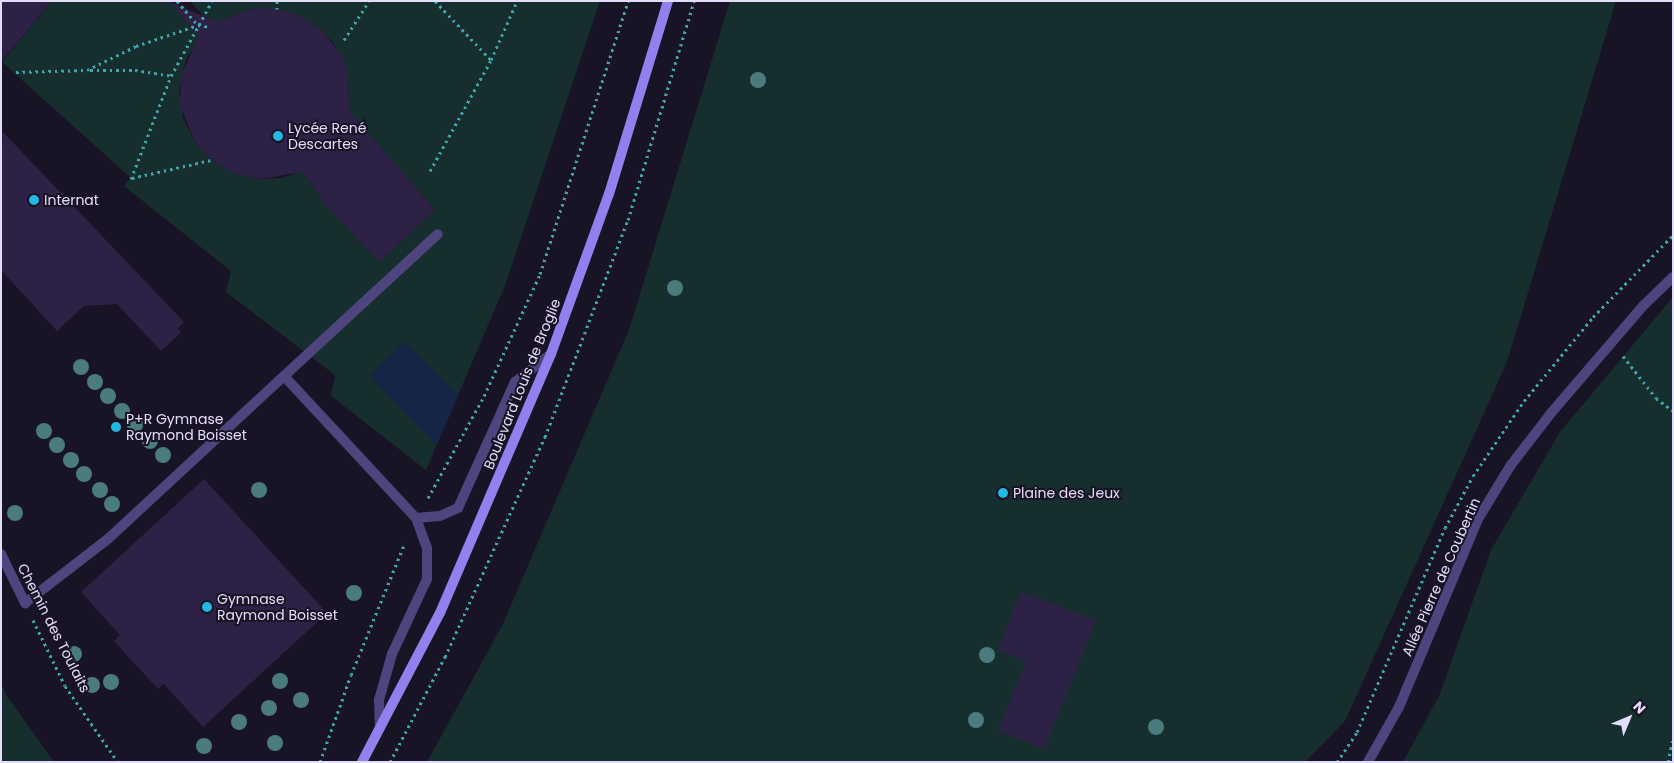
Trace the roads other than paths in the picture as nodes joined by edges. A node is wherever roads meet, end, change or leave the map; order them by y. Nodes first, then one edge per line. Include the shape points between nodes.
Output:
1 (668, 1) edge
2 (438, 234) dead end
3 (1673, 277) edge
4 (551, 354) junction
5 (284, 376) junction
6 (416, 518) junction
7 (1, 554) edge
8 (380, 728) junction
9 (362, 762) edge
10 (1368, 762) edge

1 - 4 main road, Boulevard Louis de Broglie via 609,194
2 - 5 street
3 - 10 street, Allée Pierre de Coubertin via 1550,412 1511,465 1478,519 1399,707
4 - 6 street via 515,382 458,508 440,516
4 - 8 main road, Boulevard Louis de Broglie via 440,613
5 - 6 street
5 - 7 street, Chemin des Toulaits via 109,538 25,604
6 - 8 street via 428,548 427,579 392,654 379,700
8 - 9 main road, Boulevard Louis de Broglie

